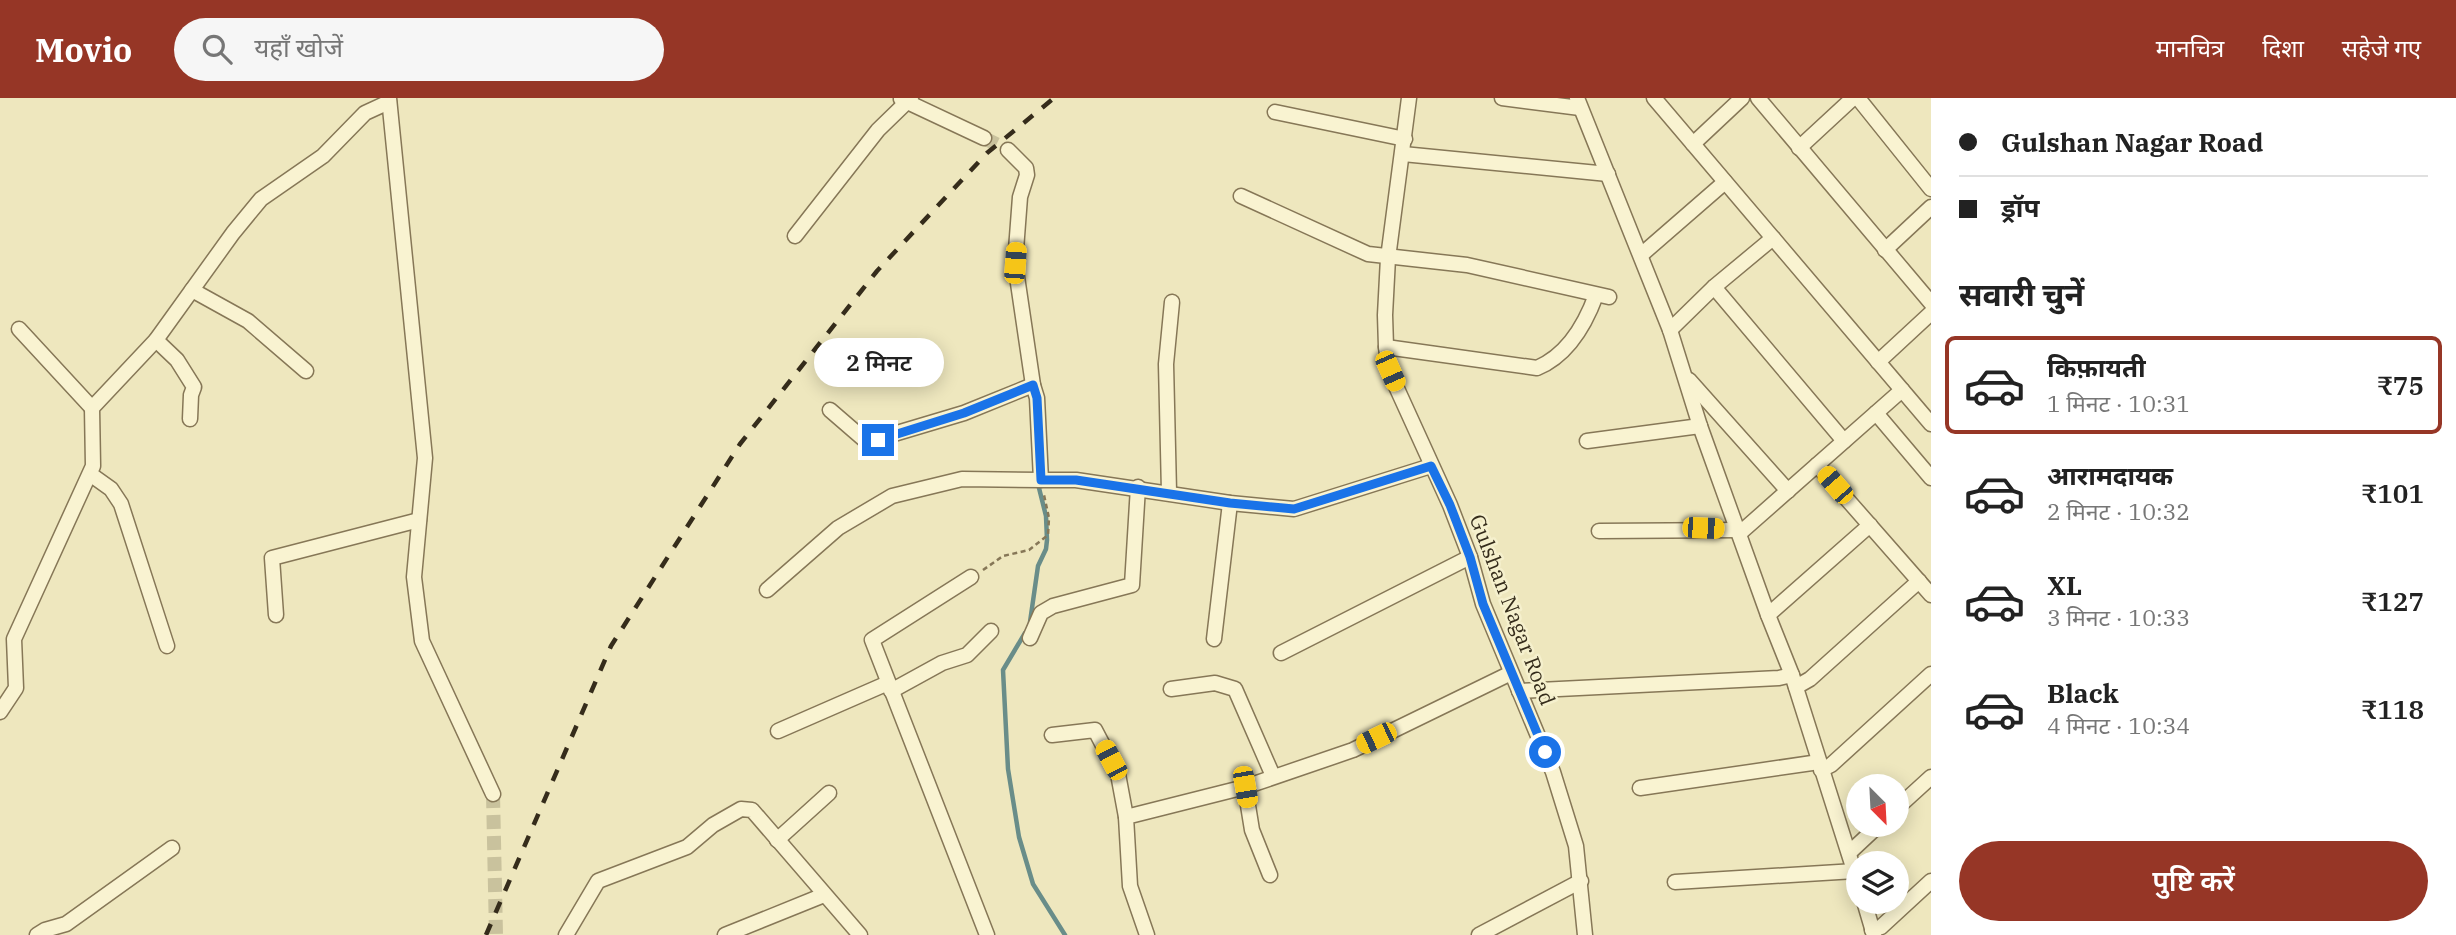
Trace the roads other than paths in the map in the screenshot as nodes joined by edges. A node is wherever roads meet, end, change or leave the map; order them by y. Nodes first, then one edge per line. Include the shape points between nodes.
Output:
1 (1409, 98) edge
2 (1503, 98) edge
3 (1654, 98) edge
4 (1742, 98) edge
5 (1758, 98) edge
6 (1855, 98) edge
7 (906, 99) edge
8 (389, 100) edge
9 (1579, 103) edge
10 (1275, 112) dead end
11 (984, 138) tunnel mouth
12 (1405, 139) junction
13 (1693, 144) junction
14 (1799, 148) junction
15 (1008, 150) tunnel mouth
16 (1403, 154) junction
17 (1608, 174) junction
18 (1725, 182) junction
19 (1931, 189) edge
20 (1241, 196) dead end
21 (1931, 207) edge
22 (795, 236) dead end
23 (1773, 237) junction
24 (1885, 250) junction
25 (1642, 255) junction
26 (1388, 258) junction
27 (1714, 287) junction
28 (192, 290) junction
29 (1172, 302) dead end
30 (1931, 303) edge
31 (1931, 313) edge
32 (19, 329) dead end
33 (1670, 330) junction
34 (156, 340) junction
35 (1386, 347) junction
36 (1878, 362) junction
37 (306, 371) dead end
38 (1686, 377) junction
39 (1033, 385) junction
40 (1902, 390) junction
41 (92, 408) junction
42 (830, 410) dead end
43 (1876, 413) junction
44 (190, 419) dead end
45 (1930, 422) edge
46 (1700, 426) junction
47 (1587, 441) dead end
48 (1844, 441) junction
49 (1817, 465) junction
50 (1431, 466) junction
51 (90, 474) junction
52 (1931, 478) edge
53 (1041, 480) junction
54 (1138, 487) junction
55 (1788, 491) junction
56 (1169, 492) junction
57 (1230, 503) junction
58 (419, 520) junction
59 (1870, 525) junction
60 (1600, 531) dead end
61 (1740, 531) junction
62 (1470, 557) junction
63 (971, 578) road end
64 (1919, 580) junction
65 (767, 590) dead end
66 (1931, 595) edge
67 (276, 615) dead end
68 (1768, 615) junction
69 (991, 631) dead end
70 (1030, 638) dead end
71 (1214, 639) dead end
72 (167, 646) dead end
73 (1281, 653) dead end
74 (1511, 673) junction
75 (1931, 674) edge
76 (1794, 681) junction
77 (889, 687) junction
78 (1171, 689) dead end
79 (1519, 691) junction
80 (0, 712) edge
81 (778, 731) dead end
82 (1052, 735) dead end
83 (1820, 766) junction
84 (1273, 776) junction
85 (1931, 777) edge
86 (1245, 787) junction
87 (1640, 788) dead end
88 (828, 793) dead end
89 (493, 794) tunnel mouth
90 (1909, 797) edge
91 (1126, 817) junction
92 (1866, 837) edge
93 (777, 840) junction
94 (172, 848) dead end
95 (1848, 851) edge
96 (1851, 851) edge
97 (1270, 875) dead end
98 (1846, 877) edge
99 (1581, 881) junction
100 (1931, 881) edge
101 (1675, 882) dead end
102 (824, 895) junction
103 (1868, 914) edge
104 (1873, 932) edge
105 (37, 935) edge
106 (566, 935) edge
107 (725, 935) edge
108 (860, 935) edge
109 (987, 935) edge
110 (1147, 935) edge
111 (1479, 935) edge
112 (1585, 935) edge

1 - 12 street, Gulshan Nagar Road
2 - 9 street
3 - 13 street
4 - 13 street
5 - 14 street
6 - 14 street
6 - 19 street
7 - 11 street
7 - 22 street
8 - 28 street via 365,113 323,156 261,199
8 - 58 street via 425,458
9 - 17 street
10 - 12 street
12 - 16 street, Gulshan Nagar Road
13 - 18 street
14 - 24 street
15 - 39 street via 1026,167 1027,174 1020,197 1015,263
16 - 17 street
16 - 26 street, Gulshan Nagar Road
17 - 25 street
18 - 23 street
18 - 25 street
20 - 26 street via 1368,254
21 - 24 street
23 - 27 street
23 - 36 street
24 - 30 street
25 - 33 street
26 - 35 street, Gulshan Nagar Road
26 - 35 street via 1467,265 1603,296 1569,345 1537,368
27 - 33 street
27 - 48 street
28 - 34 street
28 - 37 street via 248,321
29 - 56 street via 1166,365
31 - 36 street
32 - 41 street
33 - 38 street
34 - 41 street
34 - 44 street via 177,360 194,387
35 - 50 street, Gulshan Nagar Road via 1390,371
36 - 40 street
38 - 46 street
38 - 55 street
39 - 42 street via 964,413 867,443
39 - 53 street
40 - 43 street
40 - 45 street
41 - 51 street
43 - 48 street
43 - 52 street
46 - 47 street
46 - 61 street
48 - 49 street
49 - 55 street
49 - 59 street
50 - 57 street via 1294,509
50 - 62 street, Gulshan Nagar Road
51 - 72 street via 111,489 121,504
51 - 80 street via 14,639 16,688
53 - 54 street
53 - 65 street via 962,479 892,496 838,528
54 - 56 street
54 - 70 street via 1132,585 1053,606 1041,613
55 - 61 street
56 - 57 street
57 - 71 street
58 - 67 street via 272,558
58 - 89 street via 414,577 422,641
59 - 64 street
59 - 68 street
60 - 61 street
61 - 68 street
62 - 73 street
62 - 74 street, Gulshan Nagar Road
63 - 77 street via 872,640
64 - 66 street
64 - 76 street via 1810,679
68 - 76 street
69 - 77 street via 967,654
74 - 79 street, Gulshan Nagar Road
74 - 84 street via 1353,750
75 - 83 street via 1831,765
76 - 79 street via 1779,678
76 - 83 street
77 - 81 street
77 - 109 street
78 - 84 street via 1215,683 1236,689
79 - 99 street, Gulshan Nagar Road via 1553,772 1576,846
82 - 91 street via 1095,730 1118,774
83 - 87 street
83 - 95 street
84 - 86 street
85 - 90 street
86 - 91 street
86 - 97 street via 1252,830
88 - 93 street
91 - 110 street via 1130,886
92 - 96 street
93 - 102 street
93 - 106 street via 752,810 740,810 687,847 598,881
94 - 105 street via 66,924
98 - 101 street
99 - 111 street
99 - 112 street, Gulshan Nagar Road
100 - 104 street
102 - 107 street
102 - 108 street
103 - 104 street

